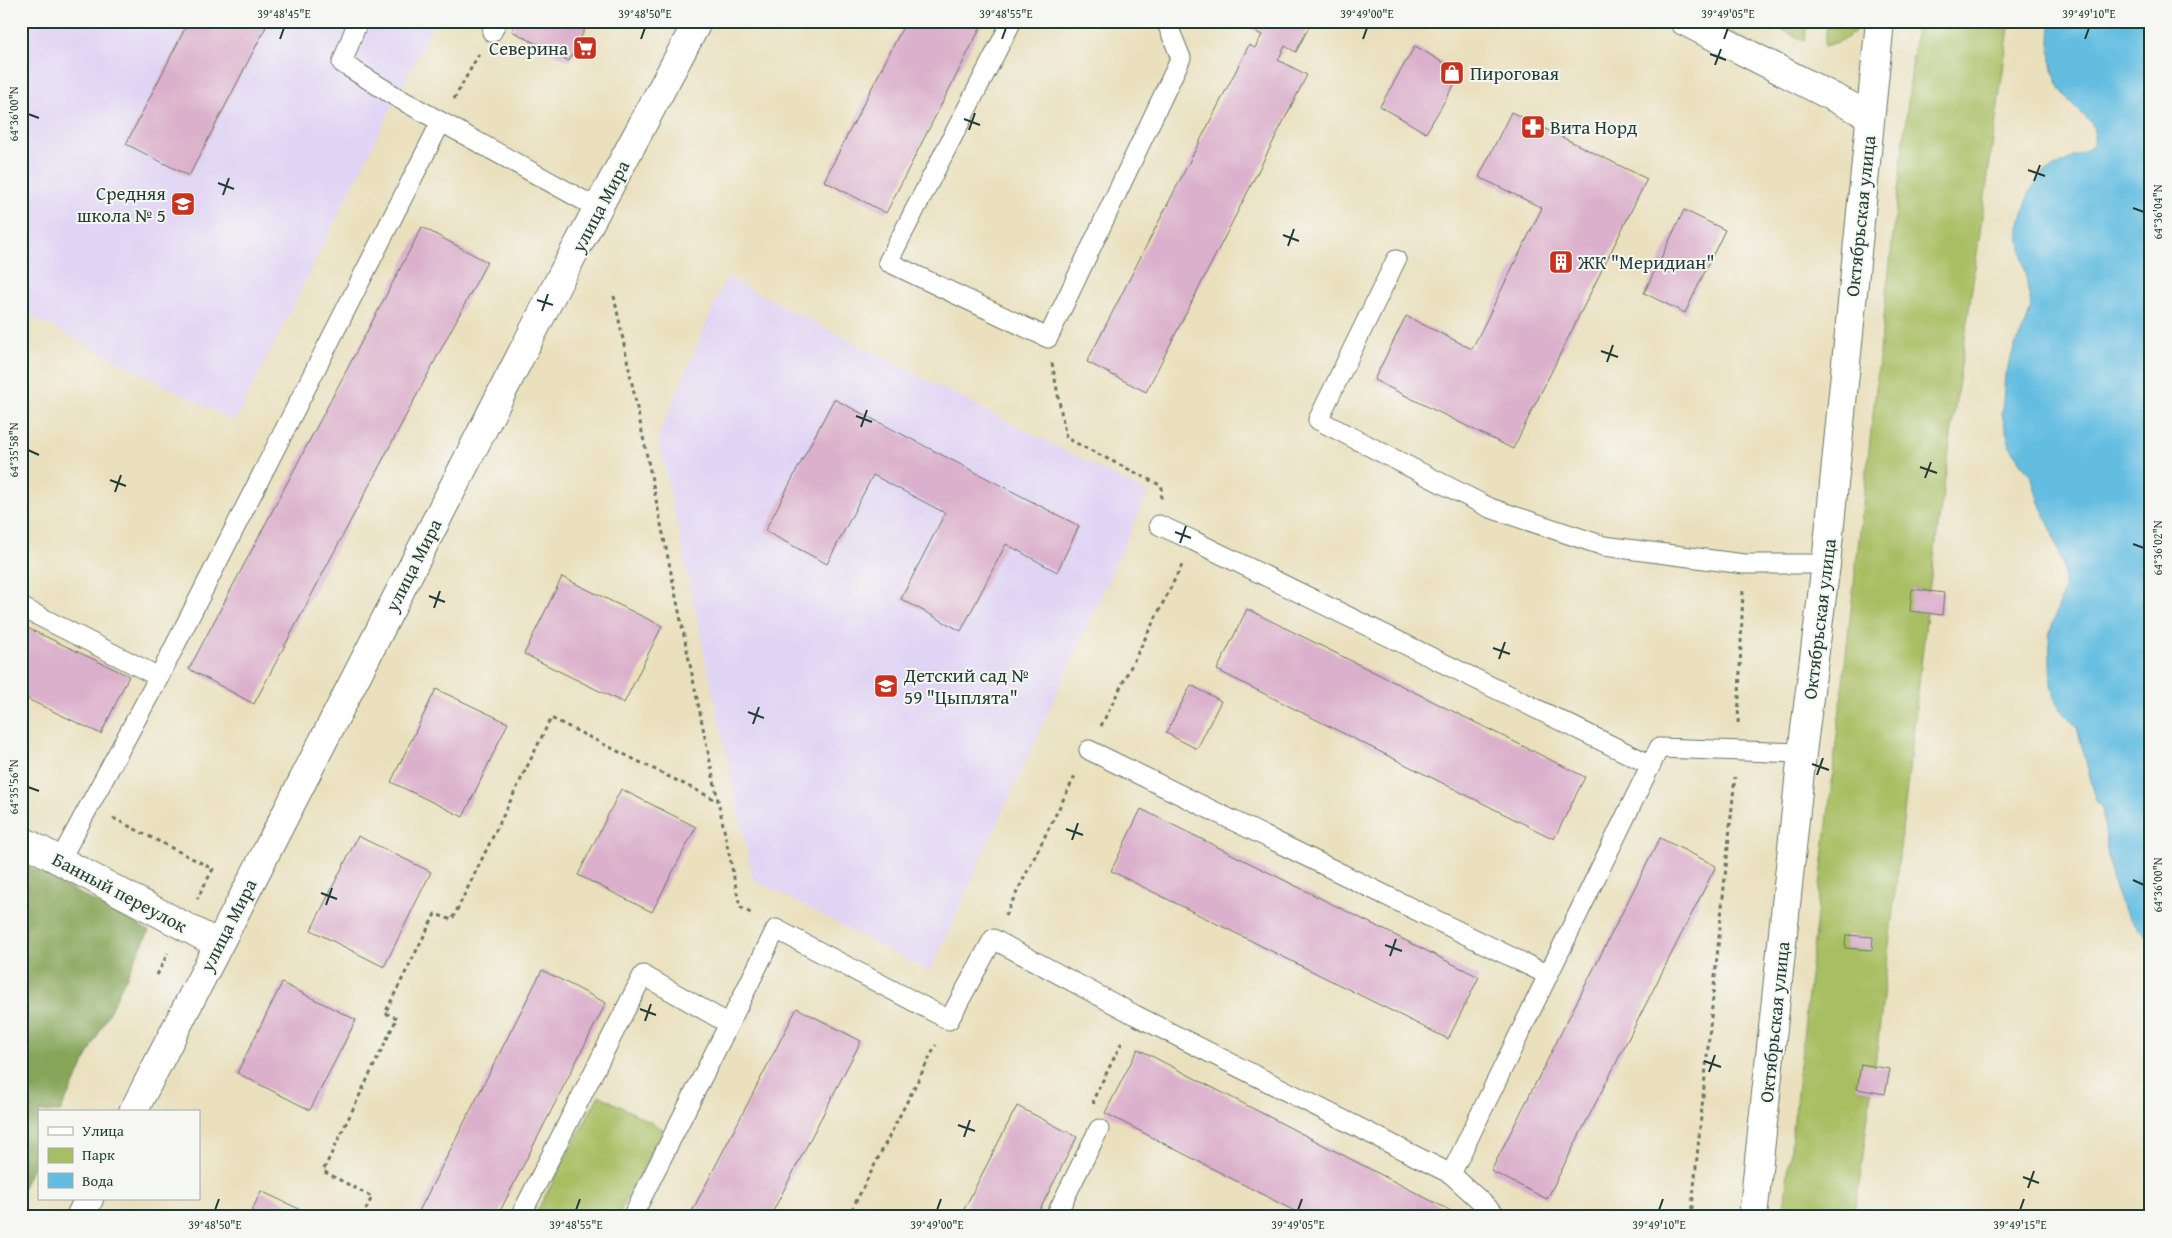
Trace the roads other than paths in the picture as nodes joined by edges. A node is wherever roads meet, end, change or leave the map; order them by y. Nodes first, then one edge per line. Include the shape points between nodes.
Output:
1 (358, 21) edge
2 (698, 21) edge
3 (1012, 21) edge
4 (1166, 21) edge
5 (1684, 21) edge
6 (1880, 21) edge
7 (1870, 116) junction
8 (441, 122) junction
9 (598, 209) junction
10 (1396, 260) dead end
11 (1159, 526) road end
12 (1826, 564) junction
13 (21, 607) edge
14 (159, 677) junction
15 (1089, 750) dead end
16 (1802, 753) junction
17 (1651, 766) junction
18 (21, 840) edge
19 (60, 860) junction
20 (218, 944) junction
21 (1548, 975) junction
22 (729, 1024) junction
23 (134, 1110) edge
24 (1099, 1130) road end
25 (1451, 1174) junction
26 (88, 1200) edge
27 (80, 1217) edge
28 (520, 1217) edge
29 (632, 1217) edge
30 (1055, 1217) edge
31 (1498, 1217) edge
32 (1753, 1217) edge

1 - 8 lane via 342,63
2 - 9 street, улица Мира
3 - 4 lane via 888,262 1048,338 1181,58
5 - 7 street
6 - 7 street, Октябрьская улица
7 - 12 street, Октябрьская улица
8 - 9 lane
8 - 14 lane
9 - 20 street, улица Мира
10 - 12 lane via 1318,420 1490,508 1604,546 1744,564
11 - 17 lane
12 - 16 street, Октябрьская улица
13 - 14 lane
14 - 19 lane
15 - 21 lane
16 - 17 lane via 1659,748
16 - 32 street, Октябрьская улица
17 - 21 lane
18 - 19 street, Банный переулок
19 - 20 street, Банный переулок
20 - 23 street, улица Мира
21 - 25 lane
22 - 25 lane via 776,929 949,1020 993,939 1135,1015
22 - 28 lane via 643,975
22 - 29 lane
24 - 30 lane
25 - 31 lane
26 - 27 street

